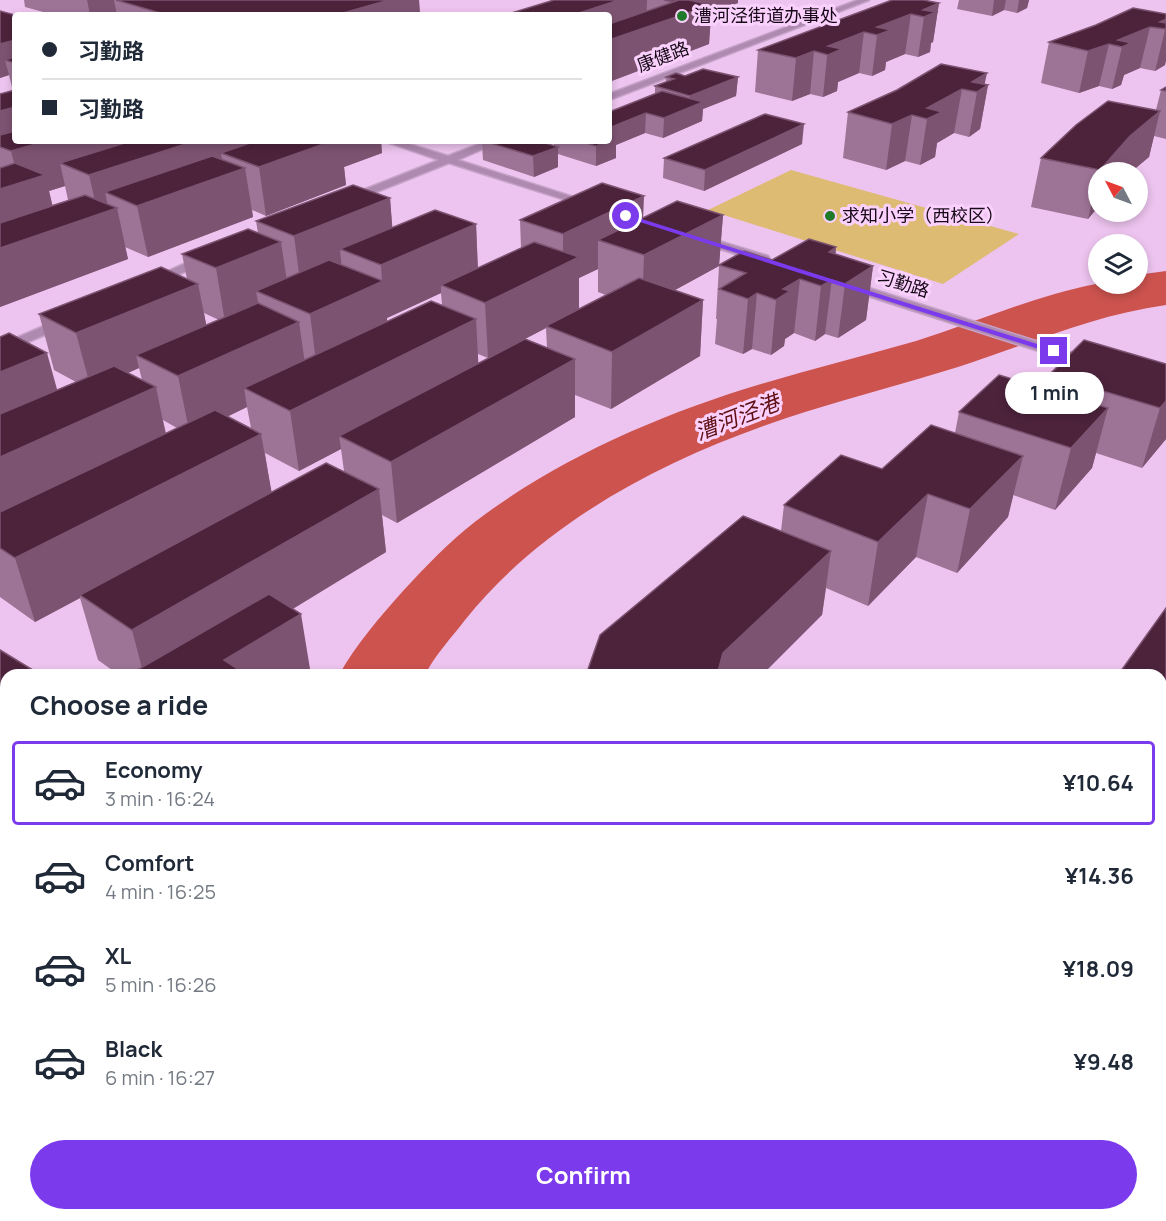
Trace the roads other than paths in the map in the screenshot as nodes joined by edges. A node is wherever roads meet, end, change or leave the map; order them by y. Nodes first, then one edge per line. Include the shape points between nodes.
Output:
1 (865, 0) edge
2 (612, 96) edge
3 (398, 144) edge
4 (488, 144) edge
5 (447, 160) junction
6 (339, 202) edge
7 (607, 210) edge
8 (687, 235) edge
9 (219, 253) edge
10 (779, 264) edge
11 (836, 282) edge
12 (144, 285) edge
13 (72, 318) edge
14 (0, 350) edge
15 (1103, 367) edge

1 - 2 street, 康健路
3 - 5 street
4 - 5 street
5 - 6 street
5 - 7 street
8 - 10 street
9 - 12 street
11 - 15 street, 习勤路
13 - 14 street

